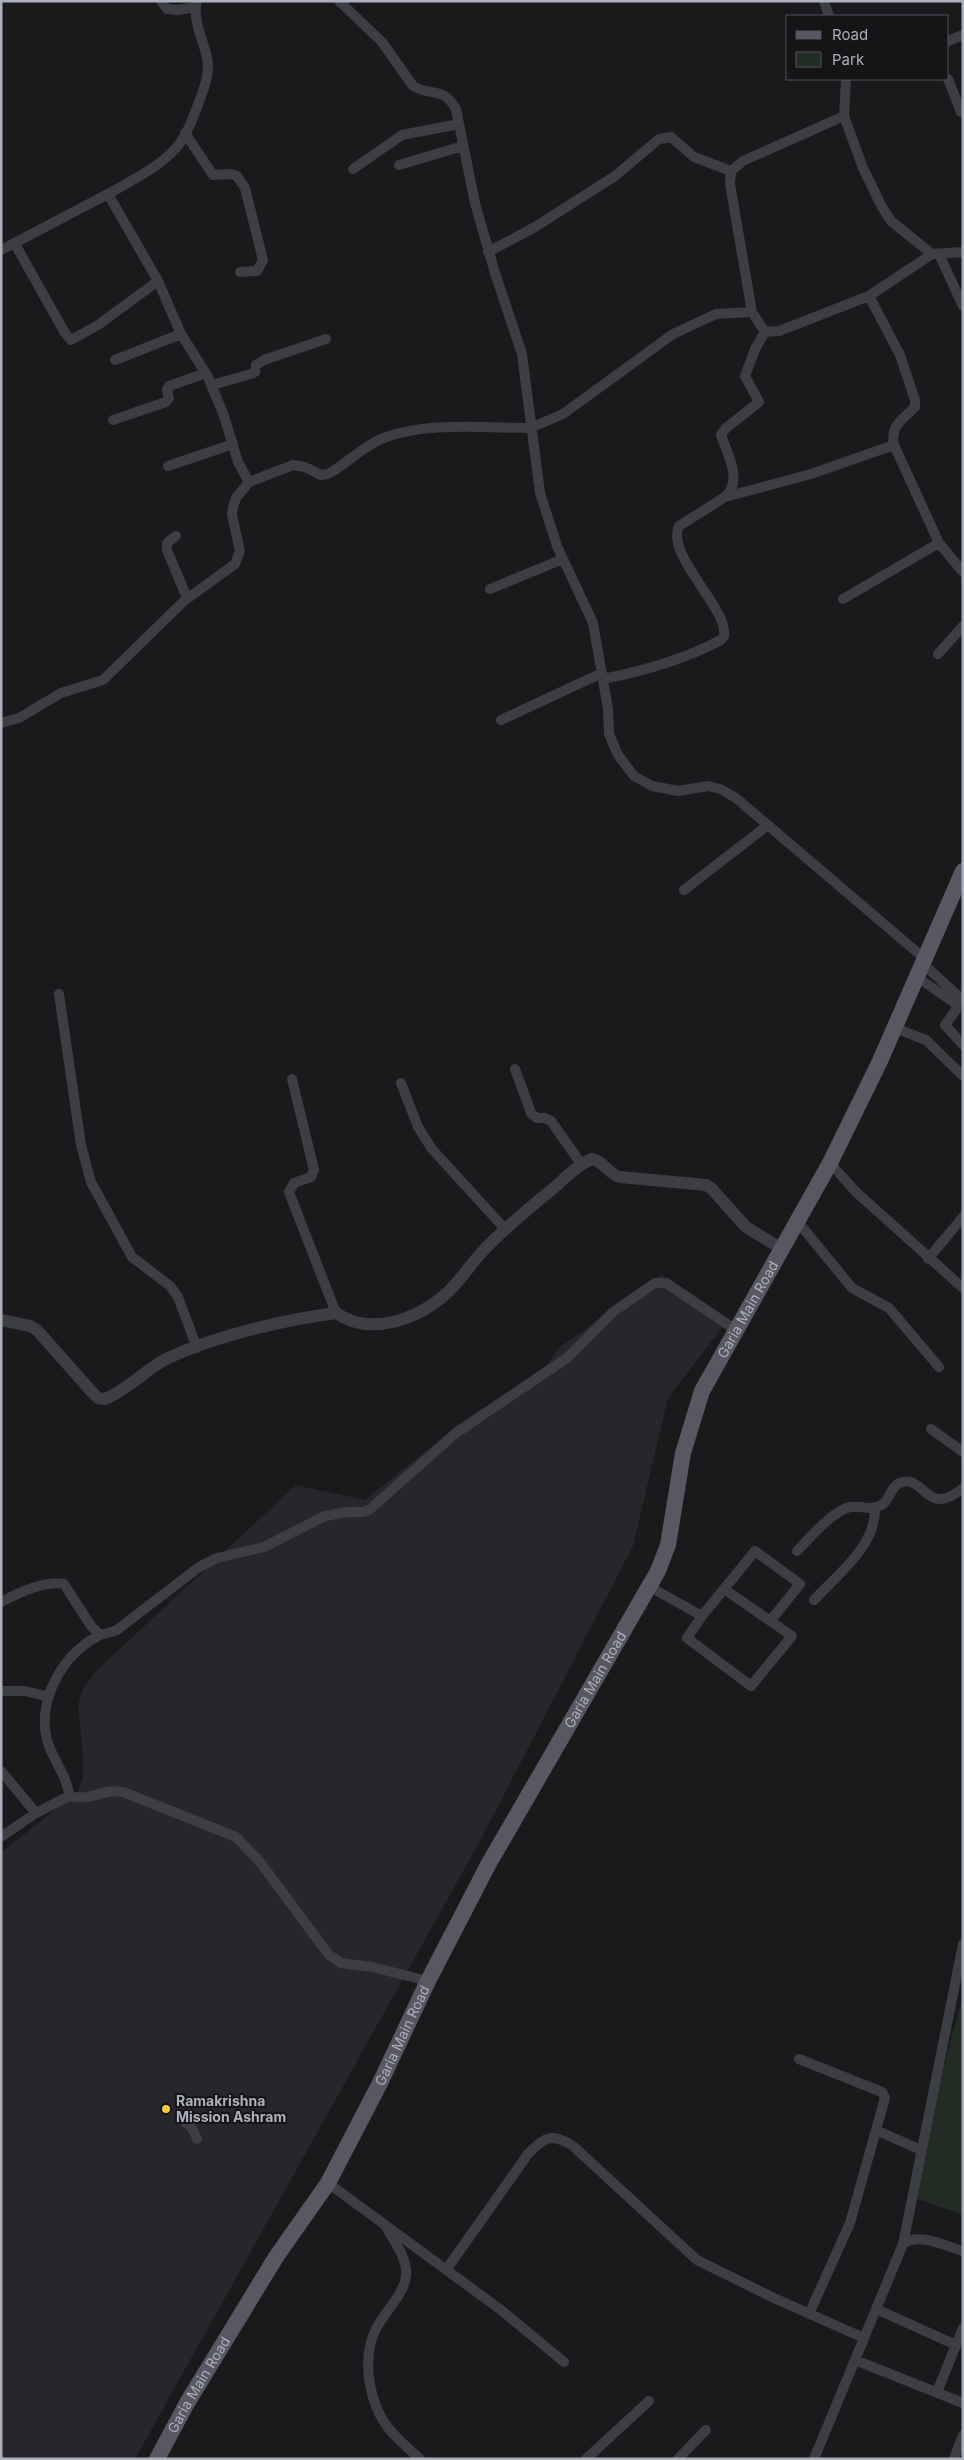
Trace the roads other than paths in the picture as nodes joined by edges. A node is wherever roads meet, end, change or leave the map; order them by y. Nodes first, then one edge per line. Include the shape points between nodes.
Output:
1 (161, 1) edge
2 (339, 1) edge
3 (824, 1) edge
4 (196, 4) edge
5 (829, 15) edge
6 (963, 35) edge
7 (949, 41) edge
8 (846, 80) edge
9 (948, 80) edge
10 (961, 112) dead end
11 (844, 116) junction
12 (459, 124) junction
13 (185, 133) junction
14 (463, 146) junction
15 (399, 165) dead end
16 (354, 169) dead end
17 (731, 171) junction
18 (108, 194) junction
19 (15, 244) junction
20 (1, 250) edge
21 (488, 252) junction
22 (963, 252) edge
23 (936, 254) junction
24 (240, 272) dead end
25 (158, 281) junction
26 (869, 296) junction
27 (963, 306) edge
28 (752, 312) junction
29 (764, 332) junction
30 (181, 334) junction
31 (326, 339) dead end
32 (115, 360) dead end
33 (206, 373) junction
34 (212, 385) junction
35 (114, 420) dead end
36 (530, 428) junction
37 (232, 444) junction
38 (894, 445) junction
39 (168, 466) dead end
40 (249, 482) junction
41 (725, 497) junction
42 (176, 536) dead end
43 (939, 543) junction
44 (563, 558) junction
45 (963, 572) edge
46 (490, 589) dead end
47 (187, 598) junction
48 (843, 600) dead end
49 (963, 626) edge
50 (938, 654) dead end
51 (602, 676) junction
52 (501, 720) dead end
53 (1, 723) edge
54 (768, 826) junction
55 (963, 870) edge
56 (684, 890) dead end
57 (922, 966) junction
58 (59, 994) dead end
59 (963, 1000) edge
60 (894, 1028) junction
61 (963, 1046) edge
62 (515, 1069) dead end
63 (963, 1076) edge
64 (292, 1079) dead end
65 (401, 1083) dead end
66 (830, 1163) junction
67 (582, 1165) junction
68 (963, 1217) edge
69 (798, 1222) junction
70 (505, 1229) junction
71 (782, 1249) junction
72 (928, 1258) junction
73 (963, 1288) edge
74 (336, 1313) junction
75 (1, 1320) edge
76 (736, 1330) junction
77 (197, 1348) junction
78 (938, 1367) dead end
79 (931, 1429) dead end
80 (963, 1452) edge
81 (963, 1488) edge
82 (875, 1508) junction
83 (797, 1551) dead end
84 (650, 1587) junction
85 (724, 1588) junction
86 (814, 1600) dead end
87 (1, 1602) edge
88 (702, 1616) junction
89 (771, 1620) junction
90 (100, 1635) junction
91 (1, 1692) edge
92 (48, 1697) junction
93 (1, 1771) edge
94 (69, 1796) junction
95 (36, 1813) junction
96 (1, 1837) edge
97 (963, 1944) edge
98 (428, 1981) junction
99 (799, 2059) dead end
100 (186, 2122) dead end
101 (876, 2130) junction
102 (197, 2138) dead end
103 (921, 2150) junction
104 (328, 2183) junction
105 (383, 2222) junction
106 (903, 2244) junction
107 (963, 2251) edge
108 (446, 2270) junction
109 (876, 2309) junction
110 (810, 2314) junction
111 (963, 2328) edge
112 (864, 2338) junction
113 (956, 2344) junction
114 (855, 2360) junction
115 (564, 2362) dead end
116 (937, 2392) junction
117 (649, 2401) dead end
118 (963, 2403) edge
119 (706, 2430) dead end
120 (963, 2434) edge
121 (157, 2459) edge
122 (420, 2459) edge
123 (586, 2459) edge
124 (678, 2459) edge
125 (814, 2459) edge
126 (954, 2459) edge

1 - 4 street via 167,9 178,10
2 - 12 street via 382,42 413,86 441,93 451,100
3 - 5 street
4 - 13 street via 208,70 206,83
6 - 7 street
8 - 11 street
9 - 10 street
11 - 17 street via 743,161
11 - 23 street via 863,168 891,221
12 - 14 street
12 - 16 street via 402,135
13 - 18 street via 180,143 155,166
13 - 24 street via 213,175 237,176 245,188 263,260 258,271
14 - 15 street
14 - 21 street via 470,187
17 - 21 street via 699,159 671,137 665,136 615,176 535,227
17 - 28 street via 730,184
18 - 19 street
18 - 25 street
19 - 20 street
19 - 25 street via 71,340 98,325
21 - 36 street via 522,354
22 - 23 street
23 - 26 street
23 - 27 street
25 - 30 street
26 - 29 street via 779,331
26 - 38 street via 900,355 915,400 915,407 895,425 892,432
28 - 29 street
28 - 36 street via 716,314 673,334 563,414
29 - 41 street via 745,376 758,402 722,435 734,476 734,485
30 - 32 street
30 - 33 street
31 - 34 street via 264,360 251,374
33 - 34 street
33 - 35 street via 169,386 166,402
34 - 37 street
36 - 40 street via 426,429 394,435 365,448 328,474 321,475 293,465
36 - 44 street via 540,493 550,530
37 - 39 street
37 - 40 street
38 - 41 street via 811,474
38 - 43 street
40 - 47 street via 233,506 240,551 238,560
41 - 51 street via 679,526 676,537 694,578 723,620 724,636 683,658 636,672
42 - 47 street via 167,542 167,550
43 - 45 street
43 - 48 street
44 - 46 street
44 - 51 street via 593,624
47 - 53 street via 103,680 61,693 19,718
49 - 50 street
51 - 52 street
51 - 54 street via 609,734 618,755 634,776 652,786 678,791 708,786 720,789 736,798
54 - 56 street
54 - 57 street
55 - 57 main road, Garia Main Road
57 - 59 street
57 - 60 main road, Garia Main Road
57 - 61 street via 956,1004 956,1010 945,1025
58 - 77 street via 81,1145 91,1182 132,1257 170,1286 178,1297
60 - 63 street via 926,1040
60 - 66 main road, Garia Main Road
62 - 67 street via 531,1113 551,1121
64 - 74 street via 314,1170 311,1177 294,1183 289,1192
65 - 70 street via 418,1126 432,1149
66 - 69 main road, Garia Main Road
66 - 72 street via 856,1192
67 - 70 street
67 - 71 street via 592,1159 620,1177 706,1185 746,1227
68 - 72 street
69 - 71 main road, Garia Main Road
69 - 78 street via 852,1288 889,1308
70 - 74 street via 448,1292 422,1310 382,1324 364,1325
71 - 76 main road, Garia Main Road
72 - 73 street
74 - 77 street via 273,1325
75 - 77 street via 37,1330 91,1391 98,1398 105,1399 165,1360
76 - 84 main road, Garia Main Road via 702,1391 692,1418 668,1545
76 - 90 street via 666,1283 655,1283 613,1312 567,1358 546,1374 484,1413 437,1448 369,1510 325,1516 264,1547 218,1558 199,1567 117,1630
79 - 80 street
81 - 82 street via 950,1499 939,1500 908,1481 900,1482 894,1486 885,1503
82 - 83 street via 852,1507 839,1511
82 - 86 street via 875,1521 864,1546
84 - 88 street
84 - 98 main road, Garia Main Road via 488,1865
85 - 88 street
85 - 89 street
85 - 89 street via 758,1551 800,1584
87 - 90 street via 39,1587 64,1584
88 - 89 street via 687,1638 752,1686 792,1637
90 - 92 street via 65,1664
91 - 92 street via 25,1691
92 - 94 street via 45,1710 48,1744
93 - 95 street
94 - 95 street
94 - 98 street via 87,1799 113,1790 123,1792 236,1837 260,1862 329,1956 341,1963
95 - 96 street
97 - 103 street
98 - 104 main road, Garia Main Road via 377,2090
99 - 101 street via 882,2092 885,2098
100 - 102 street
101 - 103 street
101 - 110 street via 850,2222
103 - 106 street
104 - 105 street
104 - 121 main road, Garia Main Road via 272,2266
105 - 108 street
105 - 122 street via 398,2248 406,2277 372,2338 369,2370 372,2392 378,2413 389,2429
106 - 107 street via 917,2238
106 - 109 street
108 - 110 street via 528,2154 539,2142 559,2137 573,2146 697,2260
108 - 115 street
109 - 112 street
109 - 113 street
110 - 112 street
111 - 113 street
112 - 114 street
113 - 116 street
114 - 116 street
114 - 125 street
116 - 118 street
117 - 123 street
119 - 124 street
120 - 126 street

